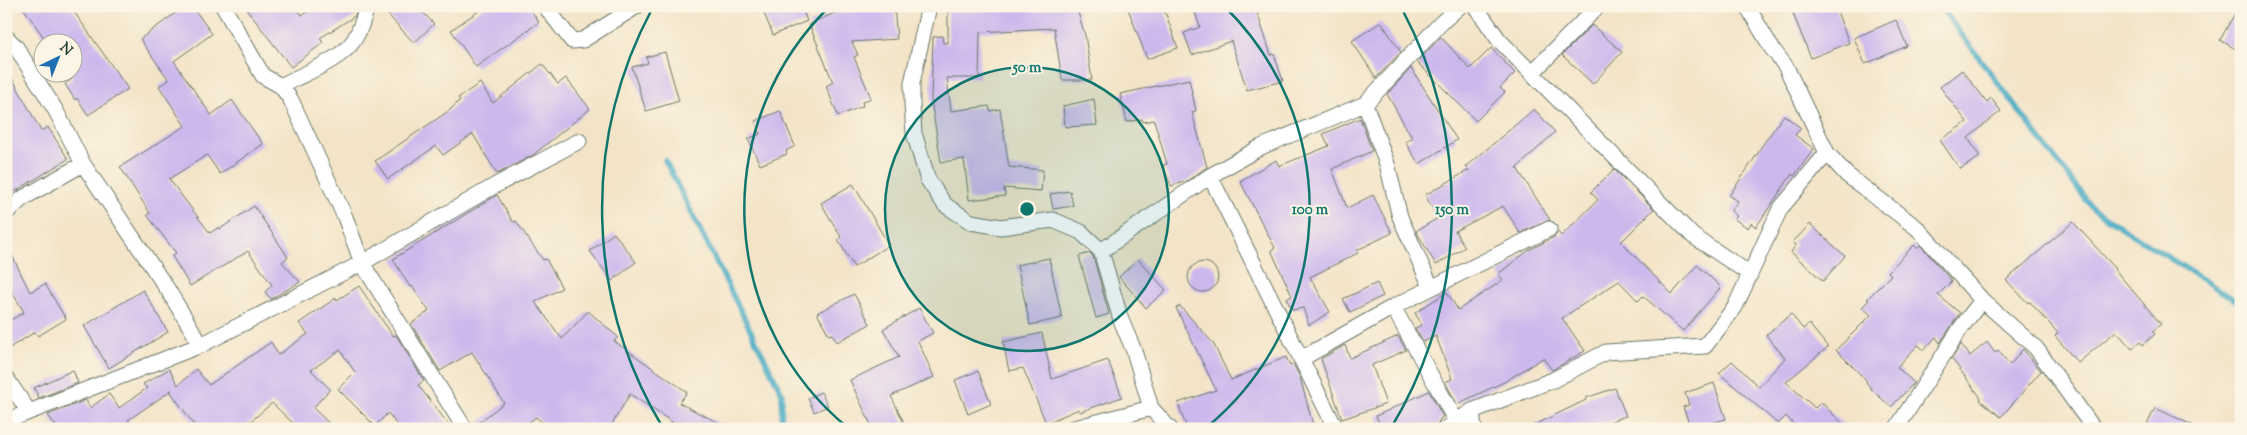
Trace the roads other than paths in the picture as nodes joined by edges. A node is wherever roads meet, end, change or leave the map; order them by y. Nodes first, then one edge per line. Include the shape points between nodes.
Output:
1 (223, 6) edge
2 (367, 6) edge
3 (545, 6) edge
4 (637, 6) edge
5 (929, 6) edge
6 (1460, 6) edge
7 (1475, 6) edge
8 (1598, 6) edge
9 (1747, 6) edge
10 (6, 37) edge
11 (1532, 73) junction
12 (281, 86) junction
13 (1365, 104) junction
14 (579, 141) dead end
15 (1827, 153) junction
16 (83, 164) junction
17 (1210, 176) junction
18 (6, 213) edge
19 (1549, 229) dead end
20 (1101, 251) junction
21 (362, 264) junction
22 (1750, 274) junction
23 (1431, 287) junction
24 (1982, 300) junction
25 (1393, 307) junction
26 (201, 345) junction
27 (1301, 359) junction
28 (6, 378) edge
29 (1151, 408) junction
30 (1472, 411) junction
31 (29, 412) junction
32 (6, 421) edge
33 (1450, 425) edge
34 (6, 427) edge
35 (12, 429) edge
36 (465, 429) edge
37 (1071, 429) edge
38 (1170, 429) edge
39 (1336, 429) edge
40 (1474, 429) edge
41 (1896, 429) edge
42 (2094, 429) edge

1 - 12 street via 263,76
2 - 12 street via 354,41 341,53
3 - 4 street via 572,41 583,40
5 - 20 street via 912,82 913,123 928,180 945,205 971,222 1001,227 1053,220 1081,232
6 - 13 street
7 - 11 street via 1499,40
8 - 11 street
9 - 15 street via 1786,67
10 - 16 street via 56,111
11 - 22 street via 1693,236
12 - 21 street via 345,217
13 - 17 street via 1261,147
13 - 23 street via 1387,164 1400,217
14 - 21 street via 496,185
15 - 22 street via 1780,209
15 - 24 street via 1847,175 1917,228
16 - 18 street via 23,198
16 - 26 street
17 - 20 street
17 - 27 street
19 - 23 street
20 - 29 street
21 - 26 street
21 - 36 street
22 - 30 street via 1735,307 1706,346 1606,352 1553,380
23 - 25 street
24 - 41 street
24 - 42 street via 2036,348
25 - 27 street
25 - 33 street
26 - 31 street
27 - 39 street
28 - 31 street
29 - 37 street
29 - 38 street
30 - 33 street
30 - 40 street
31 - 32 street
34 - 35 street

